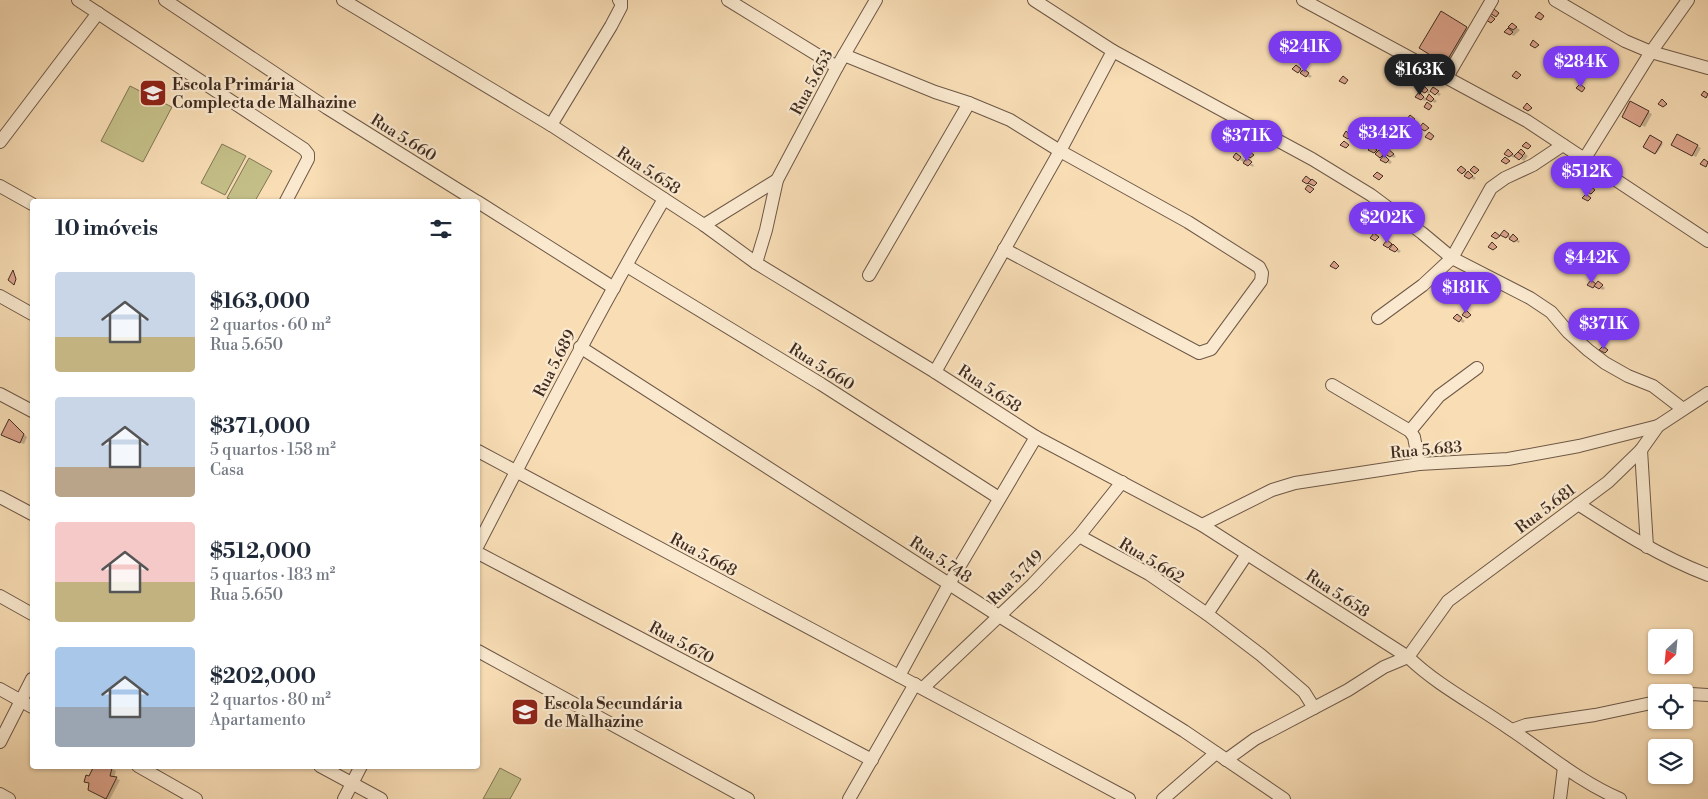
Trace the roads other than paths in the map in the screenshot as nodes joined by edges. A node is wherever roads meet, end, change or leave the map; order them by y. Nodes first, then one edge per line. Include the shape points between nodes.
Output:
1 (78, 0) edge
2 (165, 0) edge
3 (343, 0) edge
4 (728, 0) edge
5 (876, 0) edge
6 (1034, 0) edge
7 (1303, 0) edge
8 (1492, 0) edge
9 (1555, 0) edge
10 (1688, 0) edge
11 (620, 3) edge
12 (98, 13) junction
13 (1113, 51) junction
14 (1651, 52) junction
15 (844, 55) junction
16 (837, 67) junction
17 (1708, 68) edge
18 (1447, 77) junction
19 (969, 103) junction
20 (551, 125) junction
21 (0, 142) edge
22 (1563, 144) junction
23 (1060, 151) junction
24 (1585, 158) junction
25 (777, 180) junction
26 (0, 186) edge
27 (287, 199) edge
28 (472, 199) edge
29 (664, 199) junction
30 (30, 203) edge
31 (480, 204) edge
32 (704, 225) junction
33 (1708, 241) edge
34 (1004, 249) junction
35 (1452, 258) junction
36 (756, 263) junction
37 (627, 266) junction
38 (869, 275) dead end
39 (614, 288) junction
40 (0, 296) edge
41 (30, 313) edge
42 (1378, 318) dead end
43 (580, 347) junction
44 (1477, 368) dead end
45 (935, 372) junction
46 (1332, 385) dead end
47 (1708, 393) edge
48 (0, 394) edge
49 (1683, 409) junction
50 (30, 410) edge
51 (1658, 426) junction
52 (1410, 431) junction
53 (1036, 437) junction
54 (1641, 450) junction
55 (480, 452) edge
56 (1419, 464) junction
57 (516, 472) junction
58 (1122, 482) junction
59 (0, 496) edge
60 (998, 498) junction
61 (1578, 504) junction
62 (30, 513) edge
63 (1202, 524) junction
64 (1079, 536) junction
65 (480, 541) edge
66 (1647, 547) junction
67 (480, 554) edge
68 (1247, 554) junction
69 (1708, 575) edge
70 (949, 584) junction
71 (0, 596) edge
72 (30, 613) edge
73 (1207, 614) junction
74 (999, 616) junction
75 (480, 652) edge
76 (1408, 657) junction
77 (899, 676) junction
78 (30, 683) edge
79 (919, 686) junction
80 (0, 689) edge
81 (1693, 694) edge
82 (1708, 695) edge
83 (21, 700) junction
84 (1648, 704) edge
85 (30, 706) edge
86 (1314, 708) junction
87 (1512, 730) junction
88 (0, 742) edge
89 (1221, 756) junction
90 (872, 760) junction
91 (1564, 768) junction
92 (143, 769) edge
93 (326, 769) edge
94 (360, 769) edge
95 (352, 783) junction
96 (0, 794) edge
97 (1106, 794) edge
98 (9, 799) edge
99 (196, 799) edge
100 (344, 799) edge
101 (381, 799) edge
102 (748, 799) edge
103 (849, 799) edge
104 (1129, 799) edge
105 (1163, 799) edge
106 (1284, 799) edge
107 (1560, 799) edge
108 (1620, 799) edge

1 - 12 street
2 - 28 street, Rua 5.660 via 327,108
3 - 20 street, Rua 5.658
4 - 16 street
5 - 15 street, Rua 5.653
6 - 13 street
7 - 18 street
8 - 18 street
9 - 14 street
10 - 14 street
11 - 20 street
12 - 21 street
12 - 27 street via 304,149 308,159
13 - 23 street
13 - 35 street via 1312,158 1371,195
14 - 17 street
14 - 24 street
15 - 16 street, Rua 5.653
15 - 19 street
16 - 25 street, Rua 5.653
18 - 22 street
19 - 23 street via 1010,120
19 - 38 street
20 - 29 street, Rua 5.658
22 - 24 street
22 - 35 street via 1491,188
23 - 34 street
23 - 34 street via 1188,222 1259,267 1261,281 1211,349 1199,353
24 - 33 street
25 - 32 street
25 - 36 street, Rua 5.653
26 - 30 street
29 - 32 street, Rua 5.658
29 - 37 street, Rua 5.689
31 - 39 street, Rua 5.660
32 - 36 street, Rua 5.658
34 - 45 street
35 - 42 street via 1423,285
35 - 49 street via 1530,298 1551,312 1568,332 1600,359 1653,386
36 - 45 street, Rua 5.658
37 - 39 street, Rua 5.689
37 - 60 street, Rua 5.660
39 - 43 street, Rua 5.689
40 - 41 street
43 - 57 street, Rua 5.689
43 - 70 street, Rua 5.748
44 - 52 street via 1439,396
45 - 53 street, Rua 5.658
46 - 52 street
47 - 49 street, Rua 5.681
48 - 50 street
49 - 51 street, Rua 5.681
51 - 54 street, Rua 5.681
51 - 56 street, Rua 5.683 via 1579,446 1508,459
52 - 56 street
53 - 58 street, Rua 5.658
53 - 60 street
54 - 61 street, Rua 5.681 via 1608,482
54 - 66 street
55 - 57 street, Rua 5.668
56 - 63 street, Rua 5.683 via 1279,488
57 - 65 street, Rua 5.689
57 - 77 street, Rua 5.668
58 - 63 street, Rua 5.658
58 - 64 street, Rua 5.749
59 - 62 street
60 - 70 street
61 - 66 street
61 - 76 street, Rua 5.681 via 1448,601
63 - 68 street, Rua 5.658
64 - 73 street, Rua 5.662 via 1149,574
64 - 74 street, Rua 5.749
66 - 69 street
67 - 90 street, Rua 5.670
68 - 73 street
68 - 76 street, Rua 5.658
70 - 74 street, Rua 5.748
70 - 77 street
71 - 72 street
73 - 86 street, Rua 5.662 via 1304,692
74 - 79 street, Rua 5.749
74 - 89 street, Rua 5.748
75 - 102 street
76 - 86 street via 1384,667
76 - 87 street, Rua 5.658 via 1432,679
77 - 79 street, Rua 5.668
78 - 83 street
79 - 90 street, Rua 5.749
79 - 97 street
80 - 83 street
81 - 82 street
83 - 85 street
83 - 88 street
84 - 87 street
86 - 89 street
87 - 91 street, Rua 5.658
89 - 105 street
89 - 106 street, Rua 5.748
90 - 103 street, Rua 5.749
91 - 107 street
91 - 108 street, Rua 5.658
92 - 99 street
93 - 95 street
94 - 95 street
95 - 100 street
95 - 101 street
96 - 98 street
97 - 104 street

